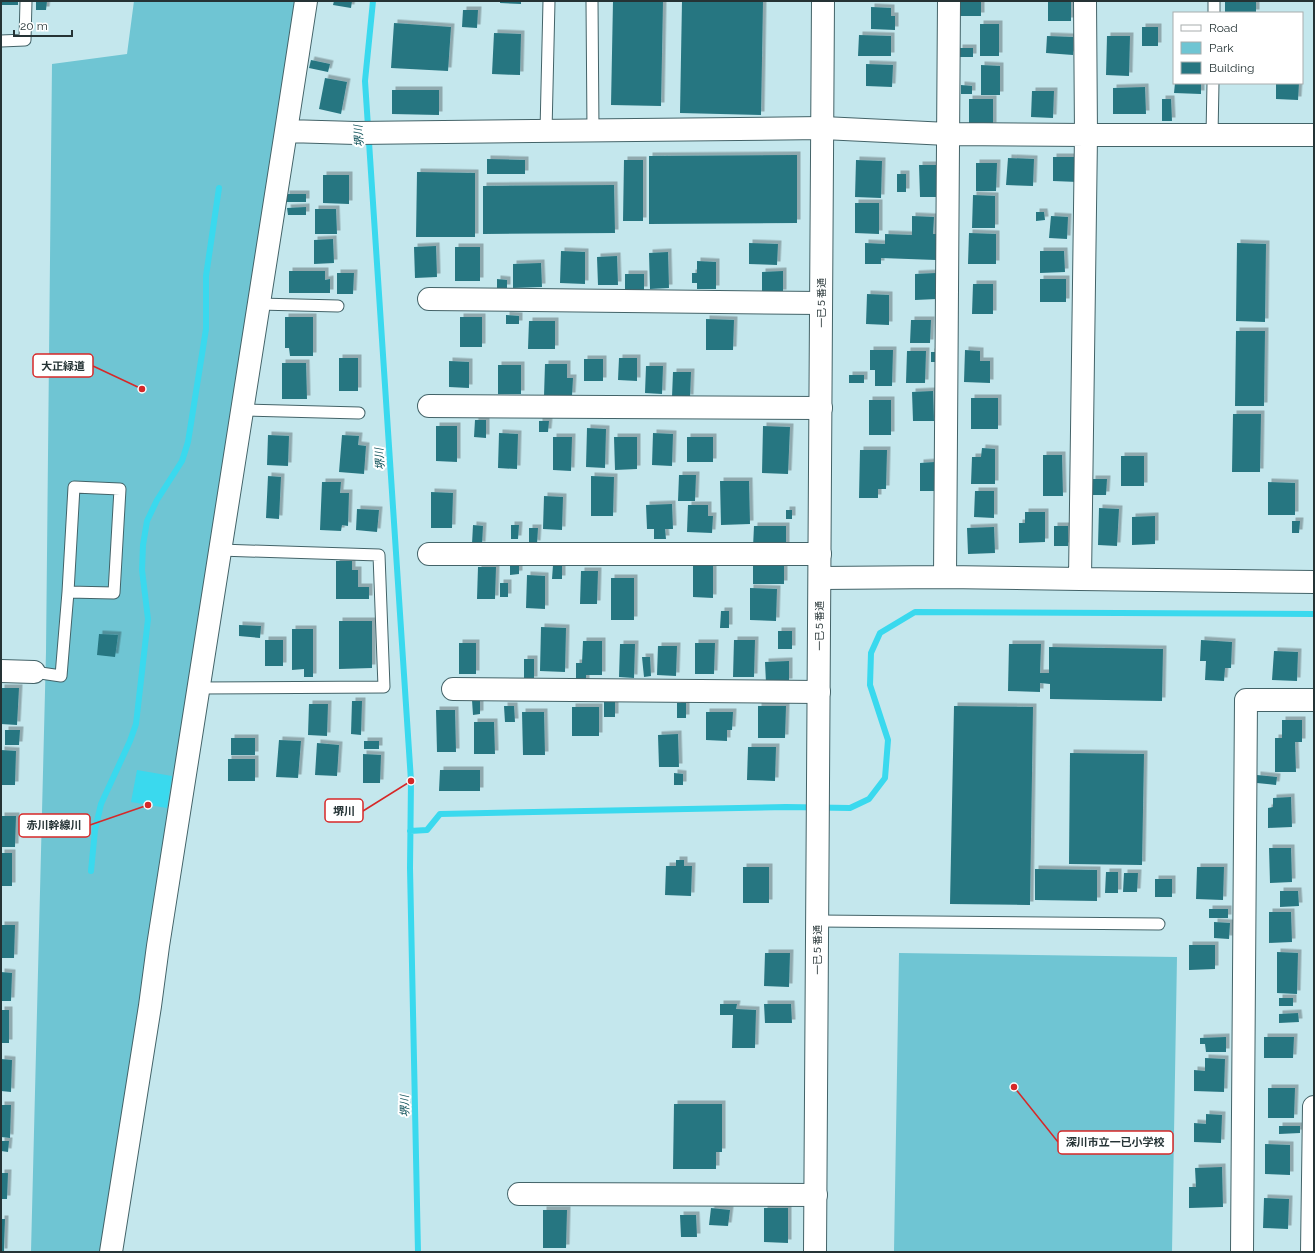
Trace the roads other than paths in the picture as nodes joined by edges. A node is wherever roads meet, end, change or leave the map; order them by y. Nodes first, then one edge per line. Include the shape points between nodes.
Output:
1 (26, 1) edge
2 (306, 1) edge
3 (549, 1) edge
4 (592, 1) edge
5 (823, 1) edge
6 (950, 1) edge
7 (1085, 1) edge
8 (1214, 1) edge
9 (1214, 12) edge
10 (1, 41) edge
11 (1213, 84) edge
12 (823, 128) junction
13 (286, 131) junction
14 (546, 131) junction
15 (593, 131) junction
16 (948, 134) junction
17 (1086, 135) junction
18 (1212, 135) junction
19 (1314, 135) edge
20 (429, 300) dead end
21 (821, 303) junction
22 (259, 304) junction
23 (338, 306) dead end
24 (429, 406) dead end
25 (821, 408) junction
26 (242, 410) junction
27 (359, 413) dead end
28 (220, 550) junction
29 (429, 554) dead end
30 (820, 554) junction
31 (945, 577) junction
32 (820, 578) junction
33 (1080, 579) junction
34 (1314, 582) edge
35 (68, 592) junction
36 (1, 671) edge
37 (34, 672) joint
38 (198, 688) junction
39 (453, 689) dead end
40 (819, 692) junction
41 (1314, 700) edge
42 (818, 921) junction
43 (1159, 924) dead end
44 (1314, 1107) edge
45 (519, 1194) dead end
46 (816, 1195) junction
47 (111, 1252) edge
48 (815, 1252) edge
49 (1242, 1252) edge
50 (1312, 1252) edge

1 - 10 lane via 24,40
2 - 13 street
3 - 14 lane
4 - 15 lane
5 - 12 street, 一已５番通
6 - 16 street
7 - 17 street
8 - 9 lane
11 - 18 lane
12 - 15 street
12 - 16 street
12 - 21 street, 一已５番通
13 - 14 street
13 - 22 street
14 - 15 street
16 - 17 street
16 - 31 street
17 - 18 street
17 - 33 street
18 - 19 street
20 - 21 street
21 - 25 street, 一已５番通
22 - 23 lane
22 - 26 street
24 - 25 street
25 - 30 street, 一已５番通
26 - 27 lane
26 - 28 street
28 - 38 street
28 - 38 lane via 379,555 384,687
29 - 30 street
30 - 32 street, 一已５番通
31 - 32 street
31 - 33 street
32 - 40 street, 一已５番通
33 - 34 street
35 - 35 lane via 114,593 120,489 74,488
35 - 37 lane via 61,676
36 - 37 street
38 - 47 street
39 - 40 street
40 - 42 street, 一已５番通
41 - 49 street via 1246,700
42 - 43 lane
42 - 46 street, 一已５番通
44 - 50 street
45 - 46 street
46 - 48 street, 一已５番通

